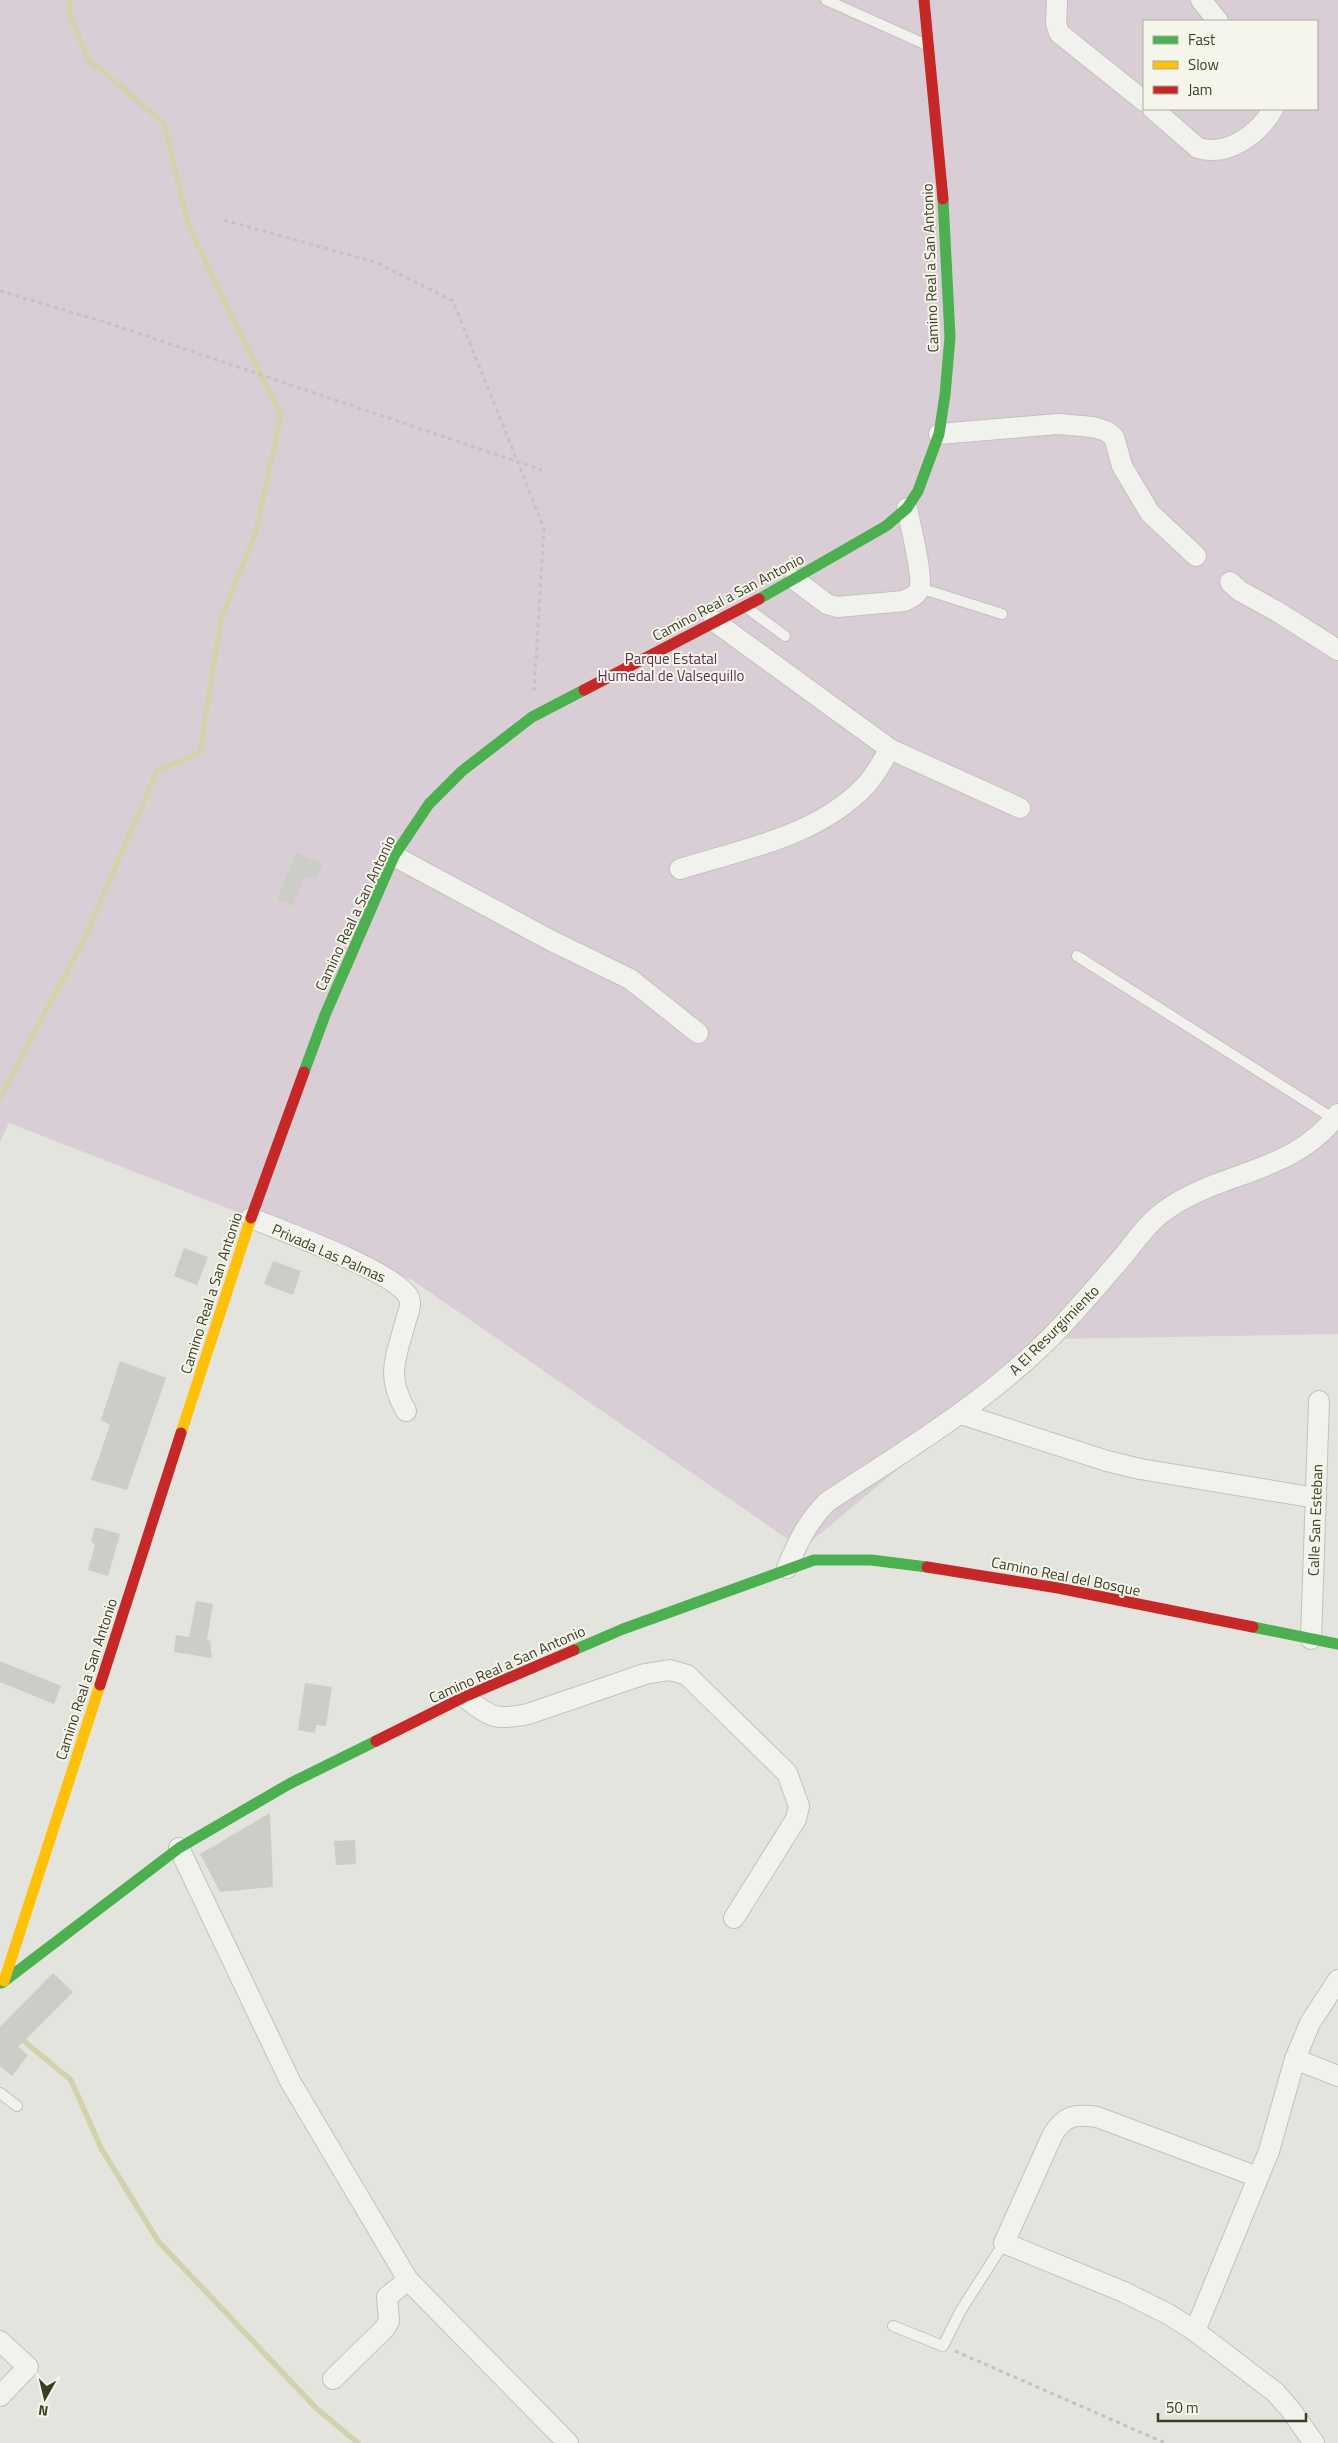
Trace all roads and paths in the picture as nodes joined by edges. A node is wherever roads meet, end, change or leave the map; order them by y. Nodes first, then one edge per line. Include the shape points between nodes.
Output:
1 (826, 0) edge
2 (924, 0) edge
3 (1057, 0) edge
4 (1201, 0) edge
5 (1217, 20) edge
6 (928, 45) junction
7 (1143, 100) edge
8 (1154, 110) edge
9 (1272, 110) edge
10 (224, 220) dead end
11 (0, 291) edge
12 (939, 434) junction
13 (516, 462) junction
14 (542, 470) dead end
15 (907, 508) junction
16 (1196, 556) dead end
17 (795, 580) junction
18 (1230, 582) dead end
19 (920, 588) junction
20 (744, 606) junction
21 (1002, 614) dead end
22 (714, 621) junction
23 (785, 636) dead end
24 (1338, 650) edge
25 (532, 717) junction
26 (890, 749) junction
27 (1020, 808) dead end
28 (394, 856) junction
29 (680, 869) dead end
30 (1077, 956) dead end
31 (698, 1033) dead end
32 (1336, 1117) edge
33 (251, 1218) junction
34 (1319, 1401) dead end
35 (406, 1411) dead end
36 (961, 1414) junction
37 (1316, 1498) junction
38 (787, 1568) junction
39 (1311, 1639) junction
40 (1338, 1644) edge
41 (464, 1697) junction
42 (179, 1848) junction
43 (734, 1918) dead end
44 (1338, 1980) edge
45 (2, 1983) edge
46 (1295, 2059) junction
47 (1338, 2076) edge
48 (0, 2093) edge
49 (17, 2106) dead end
50 (1258, 2177) junction
51 (1004, 2243) junction
52 (408, 2280) junction
53 (893, 2326) dead end
54 (1195, 2331) junction
55 (0, 2341) edge
56 (943, 2346) junction
57 (333, 2379) dead end
58 (0, 2396) edge
59 (1312, 2442) edge
60 (568, 2443) edge
61 (1165, 2443) edge

1 - 6 lane
2 - 6 street, Camino Real a San Antonio
3 - 7 street via 1059,33
4 - 5 street
6 - 12 street, Camino Real a San Antonio via 942,169 949,289 950,336
8 - 9 street via 1198,148 1208,151 1227,149 1239,143
10 - 13 path via 375,262 453,301
11 - 13 path via 108,323
12 - 15 street, Camino Real a San Antonio via 928,470
12 - 16 street via 1058,424 1106,431 1114,437 1122,466 1150,513
13 - 14 path
13 - 25 path via 544,528
15 - 17 street, Camino Real a San Antonio via 886,526
15 - 19 street
17 - 19 street via 837,607 904,601 914,597
17 - 20 street, Camino Real a San Antonio
18 - 24 street
19 - 21 lane
20 - 22 street, Camino Real a San Antonio
20 - 23 lane
22 - 25 street, Camino Real a San Antonio
22 - 26 street
25 - 28 street, Camino Real a San Antonio via 462,771 429,804
26 - 27 street
26 - 29 street via 867,784 824,818 804,829
28 - 31 street via 630,979
28 - 33 street, Camino Real a San Antonio via 325,1015
30 - 32 lane
32 - 36 street, A El Resurgimiento via 1294,1154 1268,1167 1200,1191 1162,1213 1052,1335 1013,1373
33 - 35 street, Privada Las Palmas via 383,1274 405,1292 410,1304 393,1374 397,1395
33 - 45 street, Camino Real a San Antonio
34 - 37 street, Calle San Esteban
36 - 37 street via 1140,1469
36 - 38 street, A El Resurgimiento via 827,1502 797,1542
37 - 39 street, Calle San Esteban
38 - 39 street, Camino Real del Bosque via 838,1557 903,1564 1000,1578
38 - 41 street, Camino Real a San Antonio via 623,1629
39 - 40 street, Camino Real del Bosque
41 - 42 street, Camino Real a San Antonio via 290,1784
41 - 43 street via 490,1717 509,1718 644,1674 670,1670 687,1675 787,1773 799,1806 796,1819
42 - 45 street, Camino Real a San Antonio
42 - 52 street via 290,2081
44 - 46 street via 1310,2024
46 - 47 street
46 - 50 street via 1269,2151
48 - 49 lane
50 - 51 street via 1097,2117 1079,2114 1068,2118 1053,2134
50 - 54 street
51 - 54 street via 1124,2292
51 - 56 lane via 960,2310
52 - 57 street via 387,2297 389,2321 385,2328
52 - 60 street
53 - 56 lane
54 - 59 street via 1275,2392
55 - 58 street via 28,2367
56 - 61 path

